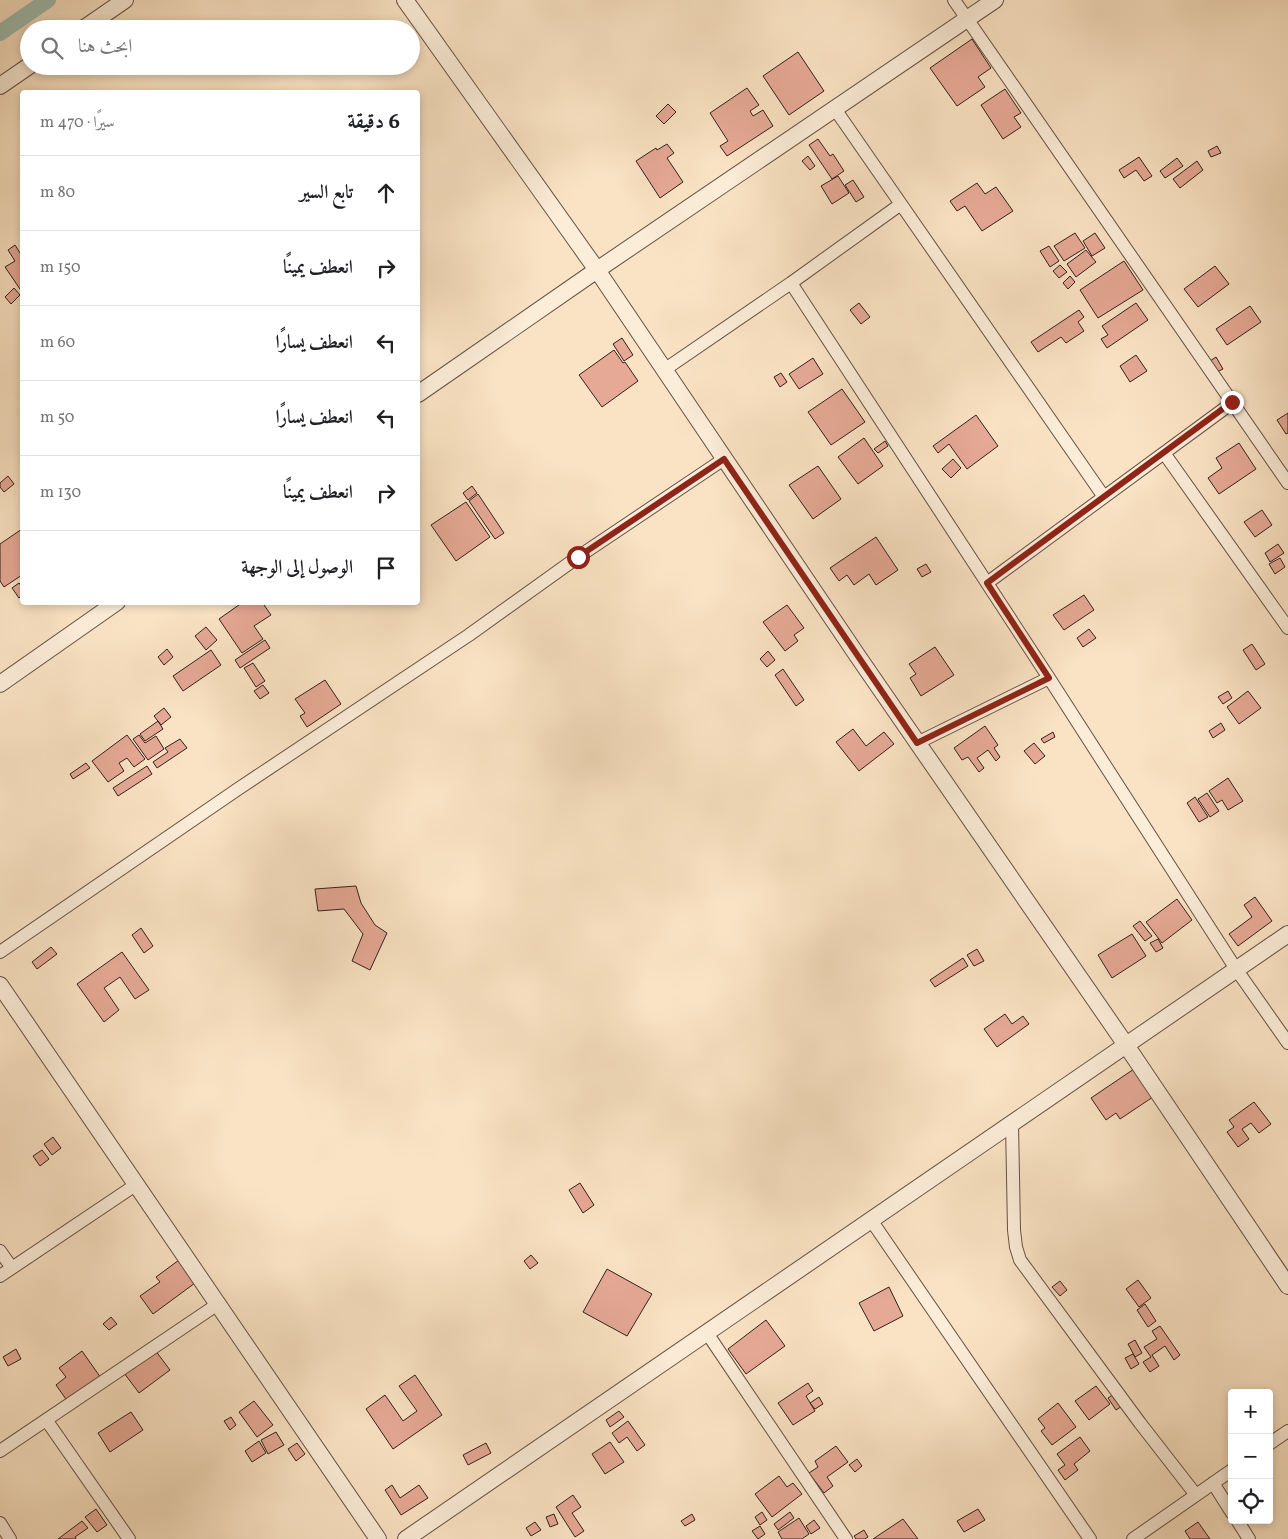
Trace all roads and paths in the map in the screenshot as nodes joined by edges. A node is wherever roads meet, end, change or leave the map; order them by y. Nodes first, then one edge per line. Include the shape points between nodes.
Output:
1 (125, 0) edge
2 (405, 0) edge
3 (954, 0) edge
4 (994, 0) edge
5 (967, 19) junction
6 (96, 20) edge
7 (419, 20) edge
8 (420, 21) edge
9 (20, 72) edge
10 (0, 86) edge
11 (835, 109) junction
12 (901, 204) junction
13 (597, 270) junction
14 (791, 283) junction
15 (664, 370) junction
16 (420, 393) edge
17 (1232, 402) junction
18 (1164, 453) junction
19 (724, 459) junction
20 (1288, 483) edge
21 (1104, 497) junction
22 (987, 583) junction
23 (113, 605) edge
24 (1288, 628) edge
25 (1049, 678) junction
26 (0, 684) edge
27 (917, 743) junction
28 (1288, 934) edge
29 (0, 952) edge
30 (1236, 969) junction
31 (0, 985) edge
32 (1288, 1043) edge
33 (1126, 1045) junction
34 (1012, 1123) junction
35 (137, 1184) junction
36 (871, 1220) junction
37 (0, 1250) edge
38 (12, 1268) junction
39 (0, 1276) edge
40 (1288, 1286) edge
41 (218, 1304) junction
42 (707, 1333) junction
43 (47, 1421) junction
44 (1288, 1431) edge
45 (1273, 1441) edge
46 (0, 1451) edge
47 (1228, 1473) edge
48 (1213, 1483) junction
49 (1196, 1495) junction
50 (1228, 1507) edge
51 (0, 1523) edge
52 (1240, 1524) edge
53 (10, 1539) edge
54 (128, 1539) edge
55 (378, 1539) edge
56 (406, 1539) edge
57 (846, 1539) edge
58 (1090, 1539) edge
59 (1133, 1539) edge
60 (1249, 1539) edge

1 - 6 street
2 - 7 street
3 - 5 street
4 - 5 street
5 - 11 street
5 - 17 street
8 - 13 street
9 - 10 street
11 - 12 street
11 - 13 street
12 - 14 street
12 - 21 street
13 - 15 street
13 - 16 street
14 - 15 street
14 - 22 street
15 - 19 street
17 - 18 street
17 - 20 street
18 - 21 street
18 - 24 street
19 - 27 street
19 - 29 street
21 - 22 street
22 - 25 street
23 - 26 street
25 - 27 street
25 - 30 street
27 - 33 street
28 - 30 street
30 - 32 street
30 - 33 street
31 - 35 street
33 - 34 street
33 - 40 street
34 - 36 street
34 - 49 street via 1014,1230 1020,1260
35 - 38 street
35 - 41 street
36 - 42 street
36 - 58 street
37 - 38 street
38 - 39 street
41 - 43 street
41 - 55 street
42 - 56 street
42 - 57 street
43 - 46 street
43 - 54 street
44 - 45 street
47 - 48 street
48 - 49 street
48 - 50 street
49 - 59 street
51 - 53 street
52 - 60 street

